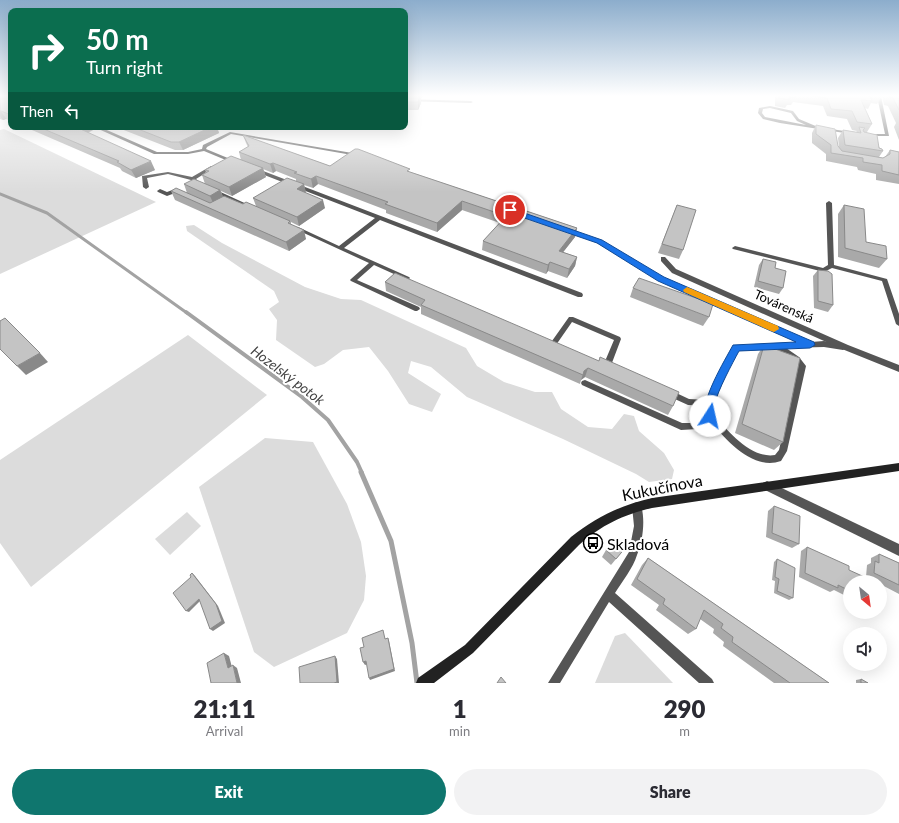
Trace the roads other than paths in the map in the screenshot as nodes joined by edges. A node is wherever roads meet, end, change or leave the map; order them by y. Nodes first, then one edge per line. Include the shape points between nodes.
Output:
1 (818, 128) edge
2 (886, 128) edge
3 (103, 130) edge
4 (876, 135) junction
5 (834, 136) edge
6 (870, 140) edge
7 (878, 142) edge
8 (204, 150) junction
9 (363, 156) edge
10 (227, 160) junction
11 (242, 165) edge
12 (250, 168) edge
13 (193, 179) junction
14 (146, 186) dead end
15 (160, 191) dead end
16 (188, 197) edge
17 (231, 199) junction
18 (226, 202) edge
19 (829, 203) dead end
20 (253, 209) edge
21 (379, 218) junction
22 (289, 225) edge
23 (562, 229) edge
24 (340, 248) junction
25 (735, 248) dead end
26 (663, 259) dead end
27 (373, 263) junction
28 (831, 266) junction
29 (416, 282) edge
30 (580, 295) dead end
31 (417, 309) dead end
32 (899, 324) edge
33 (547, 340) edge
34 (810, 345) junction
35 (778, 346) junction
36 (845, 347) junction
37 (899, 369) edge
38 (615, 370) edge
39 (585, 383) edge
40 (659, 389) edge
41 (710, 403) junction
42 (710, 416) junction
43 (899, 467) edge
44 (767, 486) junction
45 (637, 506) junction
46 (899, 550) edge
47 (609, 595) junction
48 (423, 683) edge
49 (554, 683) edge
50 (708, 683) edge

1 - 5 lane via 856,136
2 - 4 lane via 887,135
3 - 8 lane via 156,153
4 - 6 lane via 864,137
4 - 7 lane
8 - 9 lane via 205,146 230,133
8 - 10 lane
10 - 11 lane
10 - 13 lane
12 - 21 lane
13 - 14 lane via 168,173 144,177
13 - 17 lane via 200,185
15 - 16 lane via 167,194 175,190
17 - 18 lane
17 - 20 lane
19 - 28 lane
21 - 24 lane
21 - 30 lane
22 - 24 lane
23 - 34 lane via 599,242 661,279
24 - 27 lane
25 - 28 lane via 824,270
26 - 36 street, Továrenská via 674,271
27 - 29 lane
27 - 31 lane via 353,280
28 - 32 lane via 885,280
33 - 38 lane via 557,344 571,319 618,339 604,365
34 - 35 lane
34 - 36 lane
35 - 41 lane via 736,348
35 - 42 lane via 796,358 802,366 783,451 778,458 767,460 750,453 727,436
36 - 37 street, Továrenská
39 - 42 lane via 681,427 698,426
40 - 41 lane via 688,402
41 - 42 lane
43 - 44 street, Kukučínova
44 - 45 street, Kukučínova
44 - 46 street
45 - 47 lane via 639,526 633,554
45 - 48 street, Kukučínova via 602,520 584,533 469,649
47 - 49 lane
47 - 50 lane

